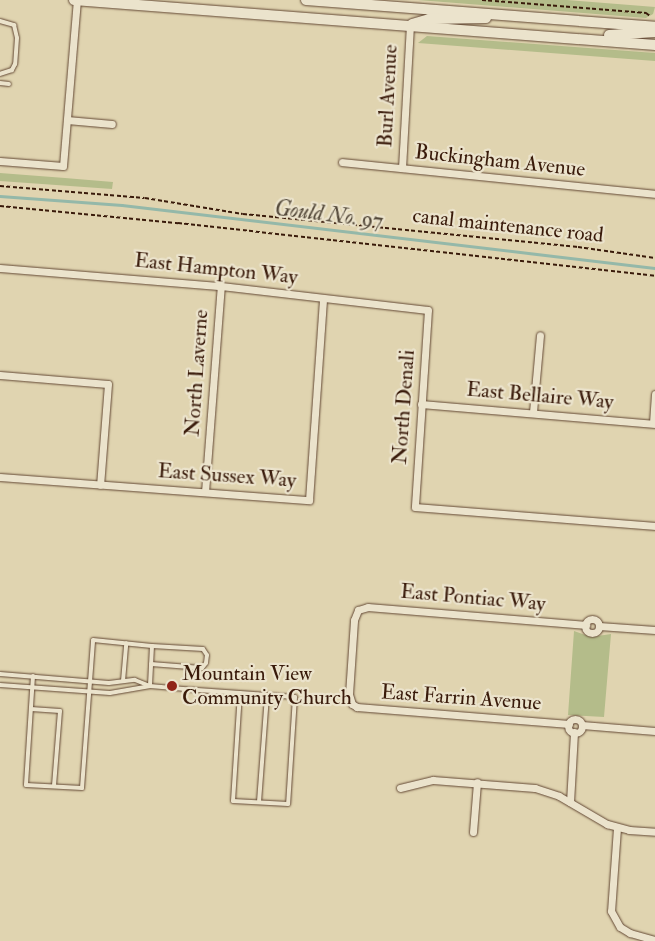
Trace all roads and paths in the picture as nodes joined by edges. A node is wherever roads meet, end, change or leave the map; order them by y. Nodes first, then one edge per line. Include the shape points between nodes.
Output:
1 (75, 0) edge
2 (306, 0) edge
3 (482, 0) edge
4 (501, 15) junction
5 (655, 17) edge
6 (0, 21) edge
7 (410, 25) junction
8 (655, 27) edge
9 (655, 32) edge
10 (581, 39) junction
11 (655, 45) edge
12 (0, 74) edge
13 (0, 83) edge
14 (9, 84) dead end
15 (67, 120) junction
16 (112, 124) dead end
17 (0, 162) edge
18 (342, 162) dead end
19 (402, 168) junction
20 (0, 186) edge
21 (655, 194) edge
22 (0, 206) edge
23 (655, 258) edge
24 (0, 268) edge
25 (655, 276) edge
26 (221, 286) junction
27 (323, 298) junction
28 (428, 310) joint
29 (540, 335) dead end
30 (0, 375) edge
31 (655, 394) edge
32 (421, 404) junction
33 (533, 412) junction
34 (654, 424) edge
35 (0, 477) edge
36 (100, 485) junction
37 (206, 492) junction
38 (655, 526) edge
39 (655, 630) edge
40 (126, 643) junction
41 (152, 646) junction
42 (151, 664) junction
43 (0, 674) edge
44 (33, 676) junction
45 (89, 681) junction
46 (123, 681) junction
47 (0, 685) edge
48 (150, 686) junction
49 (33, 687) junction
50 (88, 691) junction
51 (240, 693) junction
52 (267, 695) junction
53 (352, 704) joint
54 (31, 709) junction
55 (569, 724) junction
56 (582, 725) junction
57 (655, 731) edge
58 (574, 732) junction
59 (477, 782) junction
60 (54, 786) junction
61 (400, 788) dead end
62 (259, 802) junction
63 (570, 802) junction
64 (617, 828) junction
65 (474, 832) dead end
66 (655, 832) edge
67 (655, 940) edge

1 - 7 main road
1 - 15 street
2 - 4 main road
3 - 5 path via 646,13
4 - 7 main road via 472,20 429,19
4 - 8 main road
6 - 12 lane via 14,25 17,38 15,64 12,70
7 - 10 main road
7 - 19 street, Burl Avenue
9 - 10 main road
10 - 11 main road
13 - 14 lane
15 - 16 street
15 - 17 street via 63,166
18 - 19 street, Buckingham Avenue
19 - 21 street, Buckingham Avenue
20 - 23 path, canal maintenance road via 145,198 244,214 578,247
22 - 25 path, canal maintenance road
24 - 26 street, East Hampton Way
26 - 27 street, East Hampton Way
26 - 37 street, North Laverne
27 - 28 street, East Hampton Way
27 - 37 street, East Sussex Way via 309,500
28 - 32 street, North Denali
29 - 33 street
30 - 36 street via 108,384
31 - 34 street
32 - 33 street, East Bellaire Way
32 - 38 street, North Denali via 415,507
33 - 34 street, East Bellaire Way
35 - 36 street, East Sussex Way
36 - 37 street, East Sussex Way
39 - 53 street, East Pontiac Way via 599,626 592,632 586,629 586,625 368,607 358,610 354,620 349,694
40 - 41 lane
40 - 45 lane via 93,640
40 - 46 lane
41 - 42 lane
41 - 42 lane via 203,649 207,655 202,668
42 - 48 lane
43 - 44 lane
44 - 45 lane
44 - 49 lane
45 - 46 lane
45 - 50 lane
46 - 48 lane via 135,680
47 - 49 lane
48 - 50 lane via 110,693
48 - 51 lane
49 - 50 lane
49 - 54 lane
50 - 60 lane via 82,788
51 - 52 lane
51 - 62 lane via 232,801
52 - 62 lane
52 - 62 lane via 295,698 288,804
53 - 55 street, East Farrin Avenue via 362,709
54 - 60 lane via 26,785
54 - 60 lane via 60,711
55 - 56 street via 576,719
55 - 58 street via 569,729
56 - 57 street
56 - 58 street
58 - 63 street
59 - 61 street via 433,780
59 - 63 street via 535,788
59 - 65 street
63 - 64 street
64 - 66 street
64 - 67 street via 611,911 620,927

